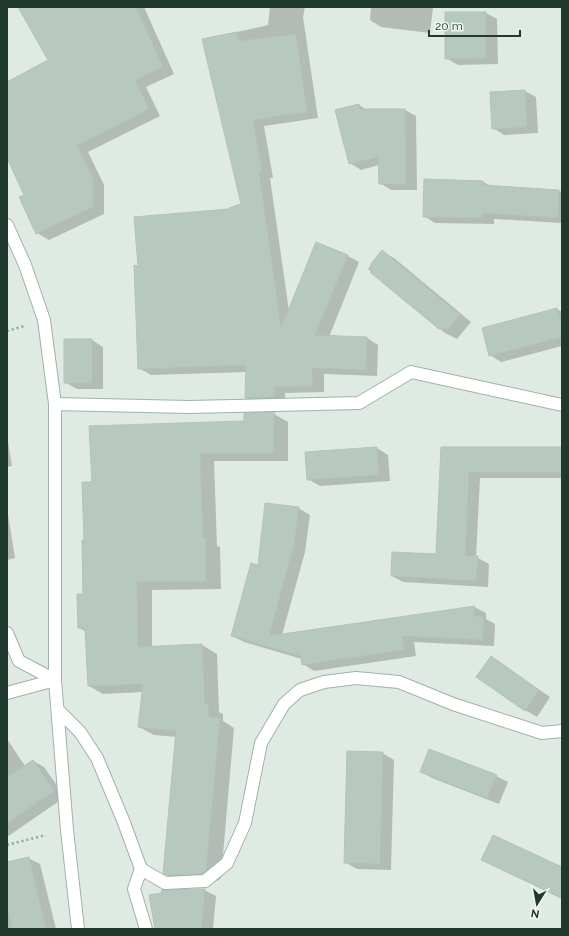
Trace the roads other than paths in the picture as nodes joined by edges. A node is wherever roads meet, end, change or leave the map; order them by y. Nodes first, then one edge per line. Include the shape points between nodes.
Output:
1 (7, 225) edge
2 (55, 404) junction
3 (562, 405) edge
4 (7, 633) edge
5 (55, 680) junction
6 (7, 693) edge
7 (58, 710) junction
8 (562, 731) edge
9 (140, 869) junction
10 (78, 929) edge
11 (146, 929) edge

1 - 2 street via 25,265 44,320
2 - 3 street via 189,407 359,403 411,372
2 - 5 street
4 - 5 street via 19,661
5 - 6 street
5 - 7 street
7 - 9 street via 80,732 97,758
7 - 10 street
8 - 9 street via 542,733 453,704 399,682 356,678 324,682 300,690 284,704 261,743 245,824 227,863 205,880 164,882
9 - 11 street via 134,889

